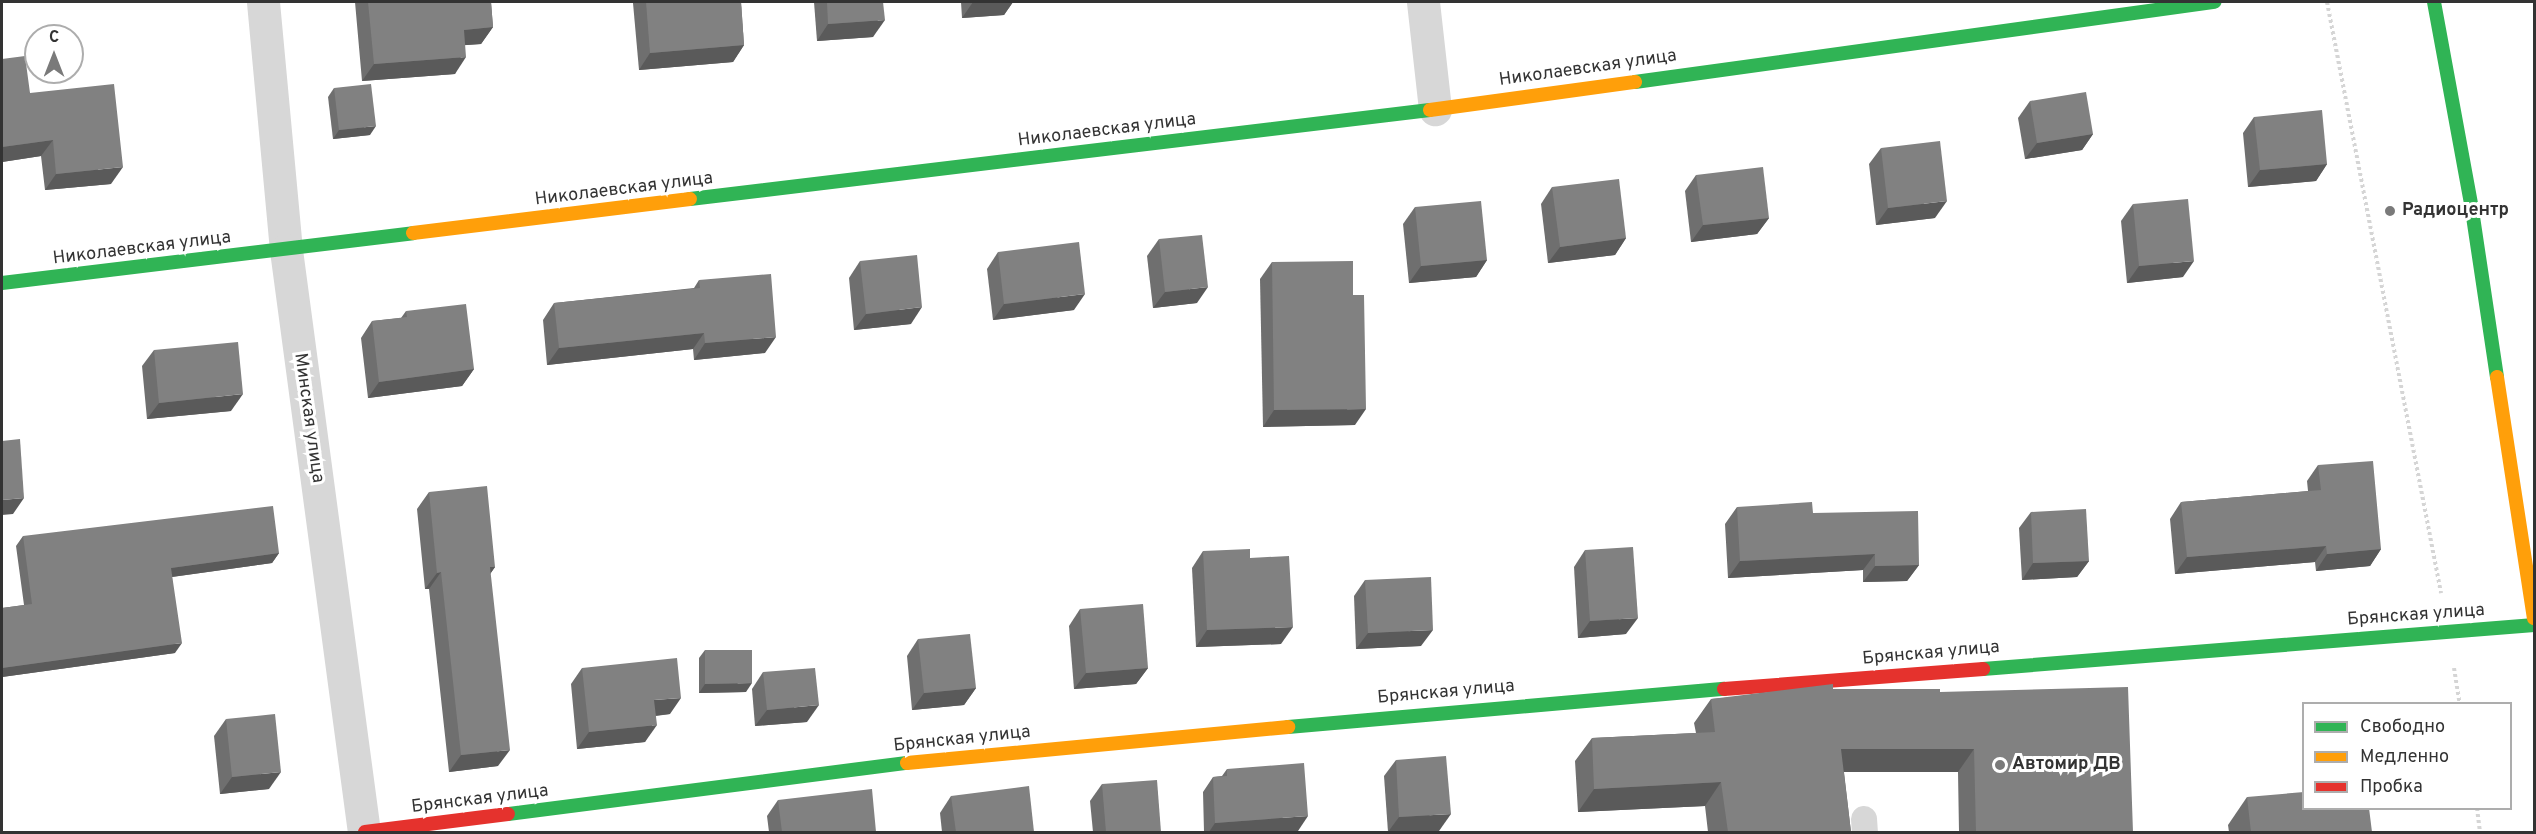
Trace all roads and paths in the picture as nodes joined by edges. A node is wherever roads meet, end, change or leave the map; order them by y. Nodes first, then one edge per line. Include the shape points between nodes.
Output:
1 (263, 2) edge
2 (1423, 2) edge
3 (2214, 2) edge
4 (2327, 2) edge
5 (2434, 2) edge
6 (1435, 109) junction
7 (286, 250) junction
8 (2, 283) edge
9 (2535, 618) edge
10 (2535, 625) edge
11 (2448, 631) junction
12 (2460, 702) edge
13 (2477, 810) edge
14 (364, 832) edge
15 (2480, 832) edge

1 - 7 street, Минская улица
2 - 6 street
3 - 6 main road, Николаевская улица
4 - 11 path
5 - 9 main road via 2472,210
6 - 7 main road, Николаевская улица
7 - 8 main road, Николаевская улица
7 - 14 street, Минская улица
10 - 11 main road, Брянская улица
11 - 12 path
11 - 14 main road, Брянская улица via 1389,716 890,765
13 - 15 path

